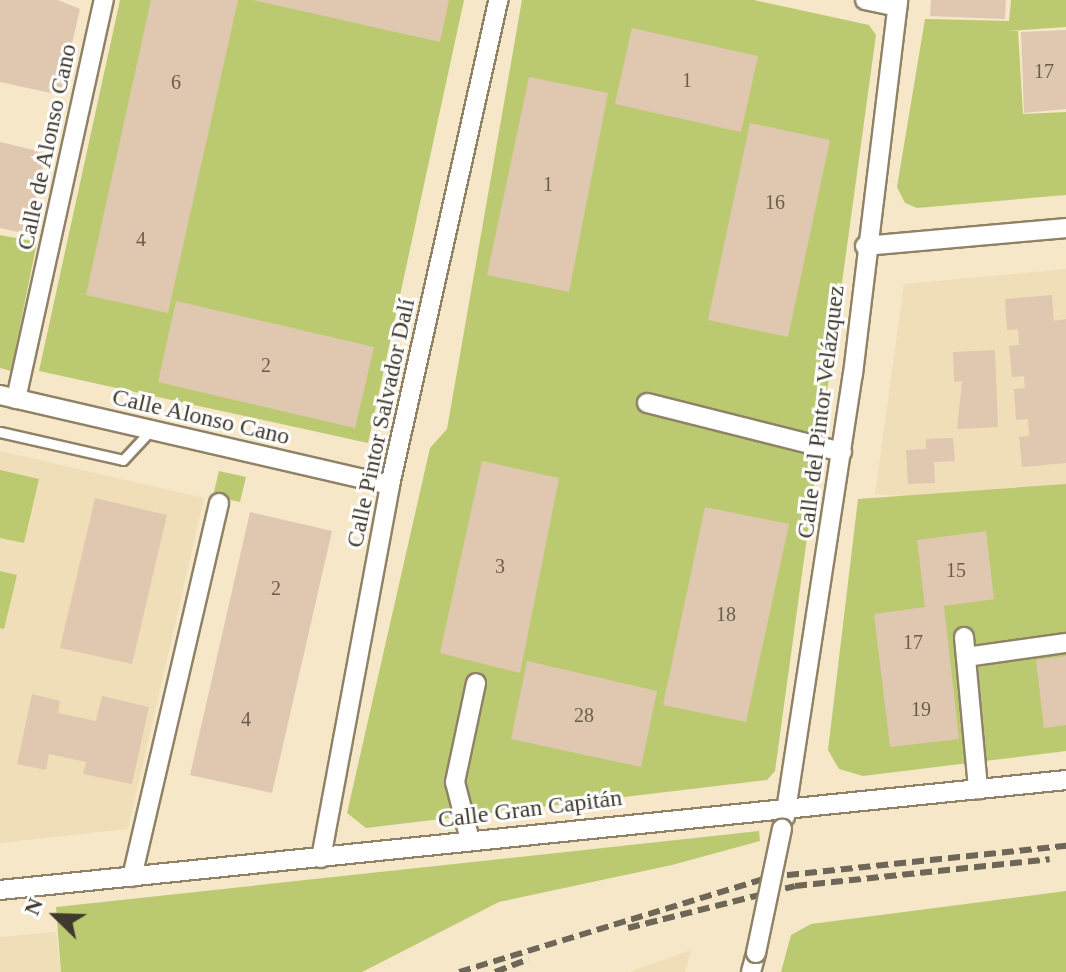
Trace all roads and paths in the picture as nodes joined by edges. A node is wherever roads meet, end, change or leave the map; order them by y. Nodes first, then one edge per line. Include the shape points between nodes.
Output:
1 (104, 0) edge
2 (498, 0) edge
3 (865, 0) edge
4 (897, 4) edge
5 (1066, 228) edge
6 (865, 246) junction
7 (8, 397) edge
8 (647, 403) dead end
9 (151, 430) junction
10 (0, 432) edge
11 (842, 452) junction
12 (390, 485) junction
13 (219, 503) dead end
14 (964, 637) dead end
15 (1066, 643) edge
16 (966, 657) junction
17 (476, 683) dead end
18 (1066, 780) edge
19 (978, 789) junction
20 (788, 808) junction
21 (470, 840) junction
22 (321, 858) junction
23 (132, 877) junction
24 (0, 890) edge
25 (751, 972) edge

1 - 7 street, Calle de Alonso Cano
2 - 12 street, Calle Pintor Salvador Dalí
3 - 4 street
4 - 6 street, Calle del Pintor Velázquez
5 - 6 street
6 - 11 street, Calle del Pintor Velázquez
7 - 9 street, Calle Alonso Cano
8 - 11 street
9 - 10 lane via 123,460
9 - 12 street, Calle Alonso Cano
11 - 20 street, Calle del Pintor Velázquez
12 - 22 street, Calle Pintor Salvador Dalí
13 - 23 street
14 - 16 street
15 - 16 street
16 - 19 street
17 - 21 street via 455,782
18 - 19 street, Calle Gran Capitán
19 - 20 street, Calle Gran Capitán
20 - 21 street, Calle Gran Capitán
20 - 25 street, Calle del Pintor Velázquez, bridge
21 - 22 street, Calle Gran Capitán
22 - 23 street, Calle Gran Capitán
23 - 24 street, Calle Gran Capitán

